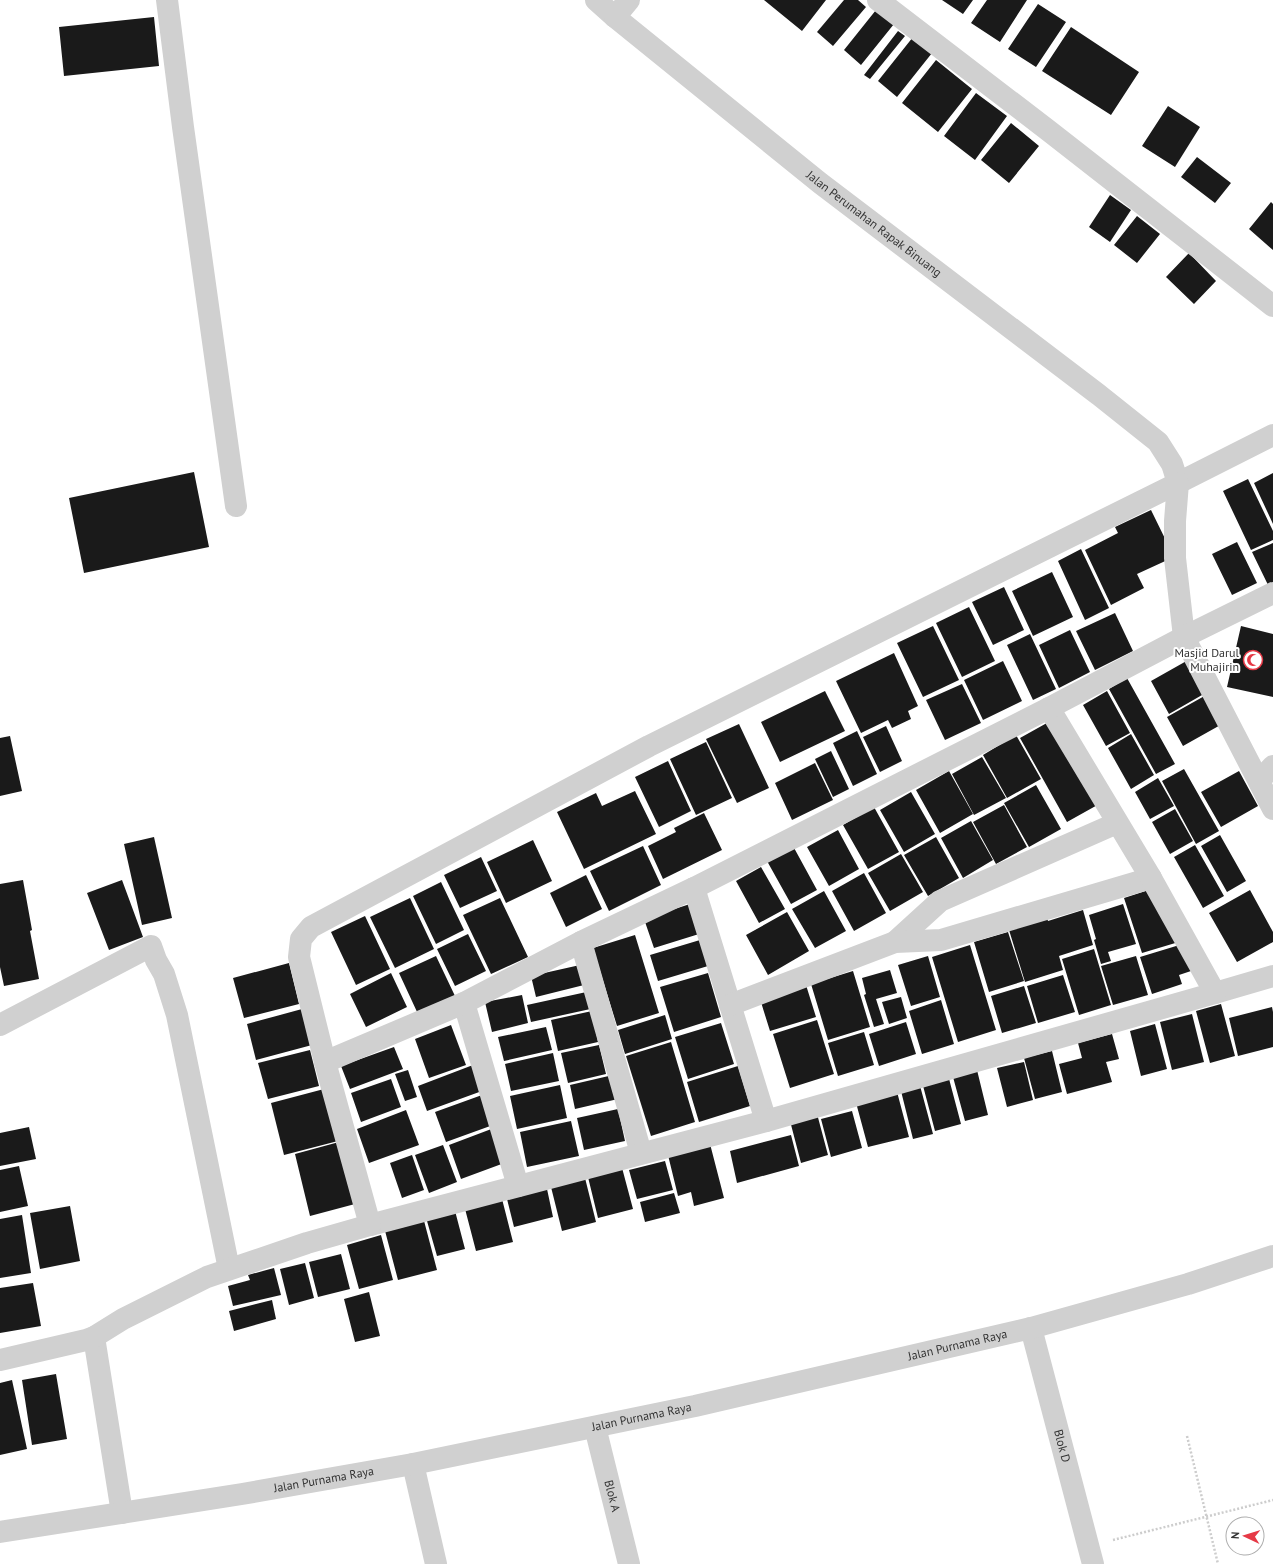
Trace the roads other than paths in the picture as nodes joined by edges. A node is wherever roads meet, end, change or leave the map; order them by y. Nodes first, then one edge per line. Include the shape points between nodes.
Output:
1 (167, 0) edge
2 (596, 0) edge
3 (629, 0) edge
4 (878, 0) edge
5 (615, 17) junction
6 (1273, 306) edge
7 (1273, 435) edge
8 (1175, 474) junction
9 (236, 506) dead end
10 (1273, 593) edge
11 (1184, 637) junction
12 (1049, 708) junction
13 (1266, 774) edge
14 (1273, 809) edge
15 (1118, 823) junction
16 (1151, 878) junction
17 (694, 888) junction
18 (581, 942) junction
19 (895, 942) junction
20 (1273, 976) edge
21 (1214, 993) junction
22 (464, 1003) junction
23 (730, 1006) junction
24 (0, 1025) edge
25 (325, 1062) junction
26 (766, 1120) junction
27 (641, 1153) junction
28 (518, 1186) junction
29 (370, 1225) junction
30 (1273, 1256) edge
31 (229, 1270) junction
32 (1031, 1328) junction
33 (94, 1337) junction
34 (0, 1360) edge
35 (595, 1427) junction
36 (413, 1464) junction
37 (122, 1513) junction
38 (0, 1532) edge
39 (1091, 1555) edge
40 (436, 1564) edge
41 (629, 1564) edge

1 - 9 street via 182,127
2 - 5 street, Jalan Perumahan Rapak Binuang
3 - 5 street
4 - 6 street
5 - 8 street, Jalan Perumahan Rapak Binuang via 820,183 1158,442
7 - 8 street
8 - 11 street via 1175,558
8 - 25 street via 649,746 311,927 301,939 299,958
10 - 11 street
11 - 12 street
11 - 13 street
12 - 15 street
12 - 17 street
13 - 14 street
15 - 16 street
15 - 19 street via 940,901
16 - 19 street via 941,940
16 - 21 street
17 - 18 street
17 - 23 street
18 - 22 street
18 - 27 street
19 - 23 street
20 - 21 street
21 - 26 street
22 - 25 street
22 - 28 street
23 - 26 street
24 - 31 street via 151,946 177,1015
25 - 29 street
26 - 27 street
27 - 28 street
28 - 29 street
29 - 31 street
30 - 32 street, Jalan Purnama Raya via 1188,1284
31 - 33 street via 207,1277
32 - 35 street, Jalan Purnama Raya
32 - 39 street, Blok D
33 - 34 street
33 - 37 street
35 - 36 street, Jalan Purnama Raya
35 - 41 street, Blok A
36 - 37 street, Jalan Purnama Raya
36 - 40 street
37 - 38 street, Jalan Purnama Raya

